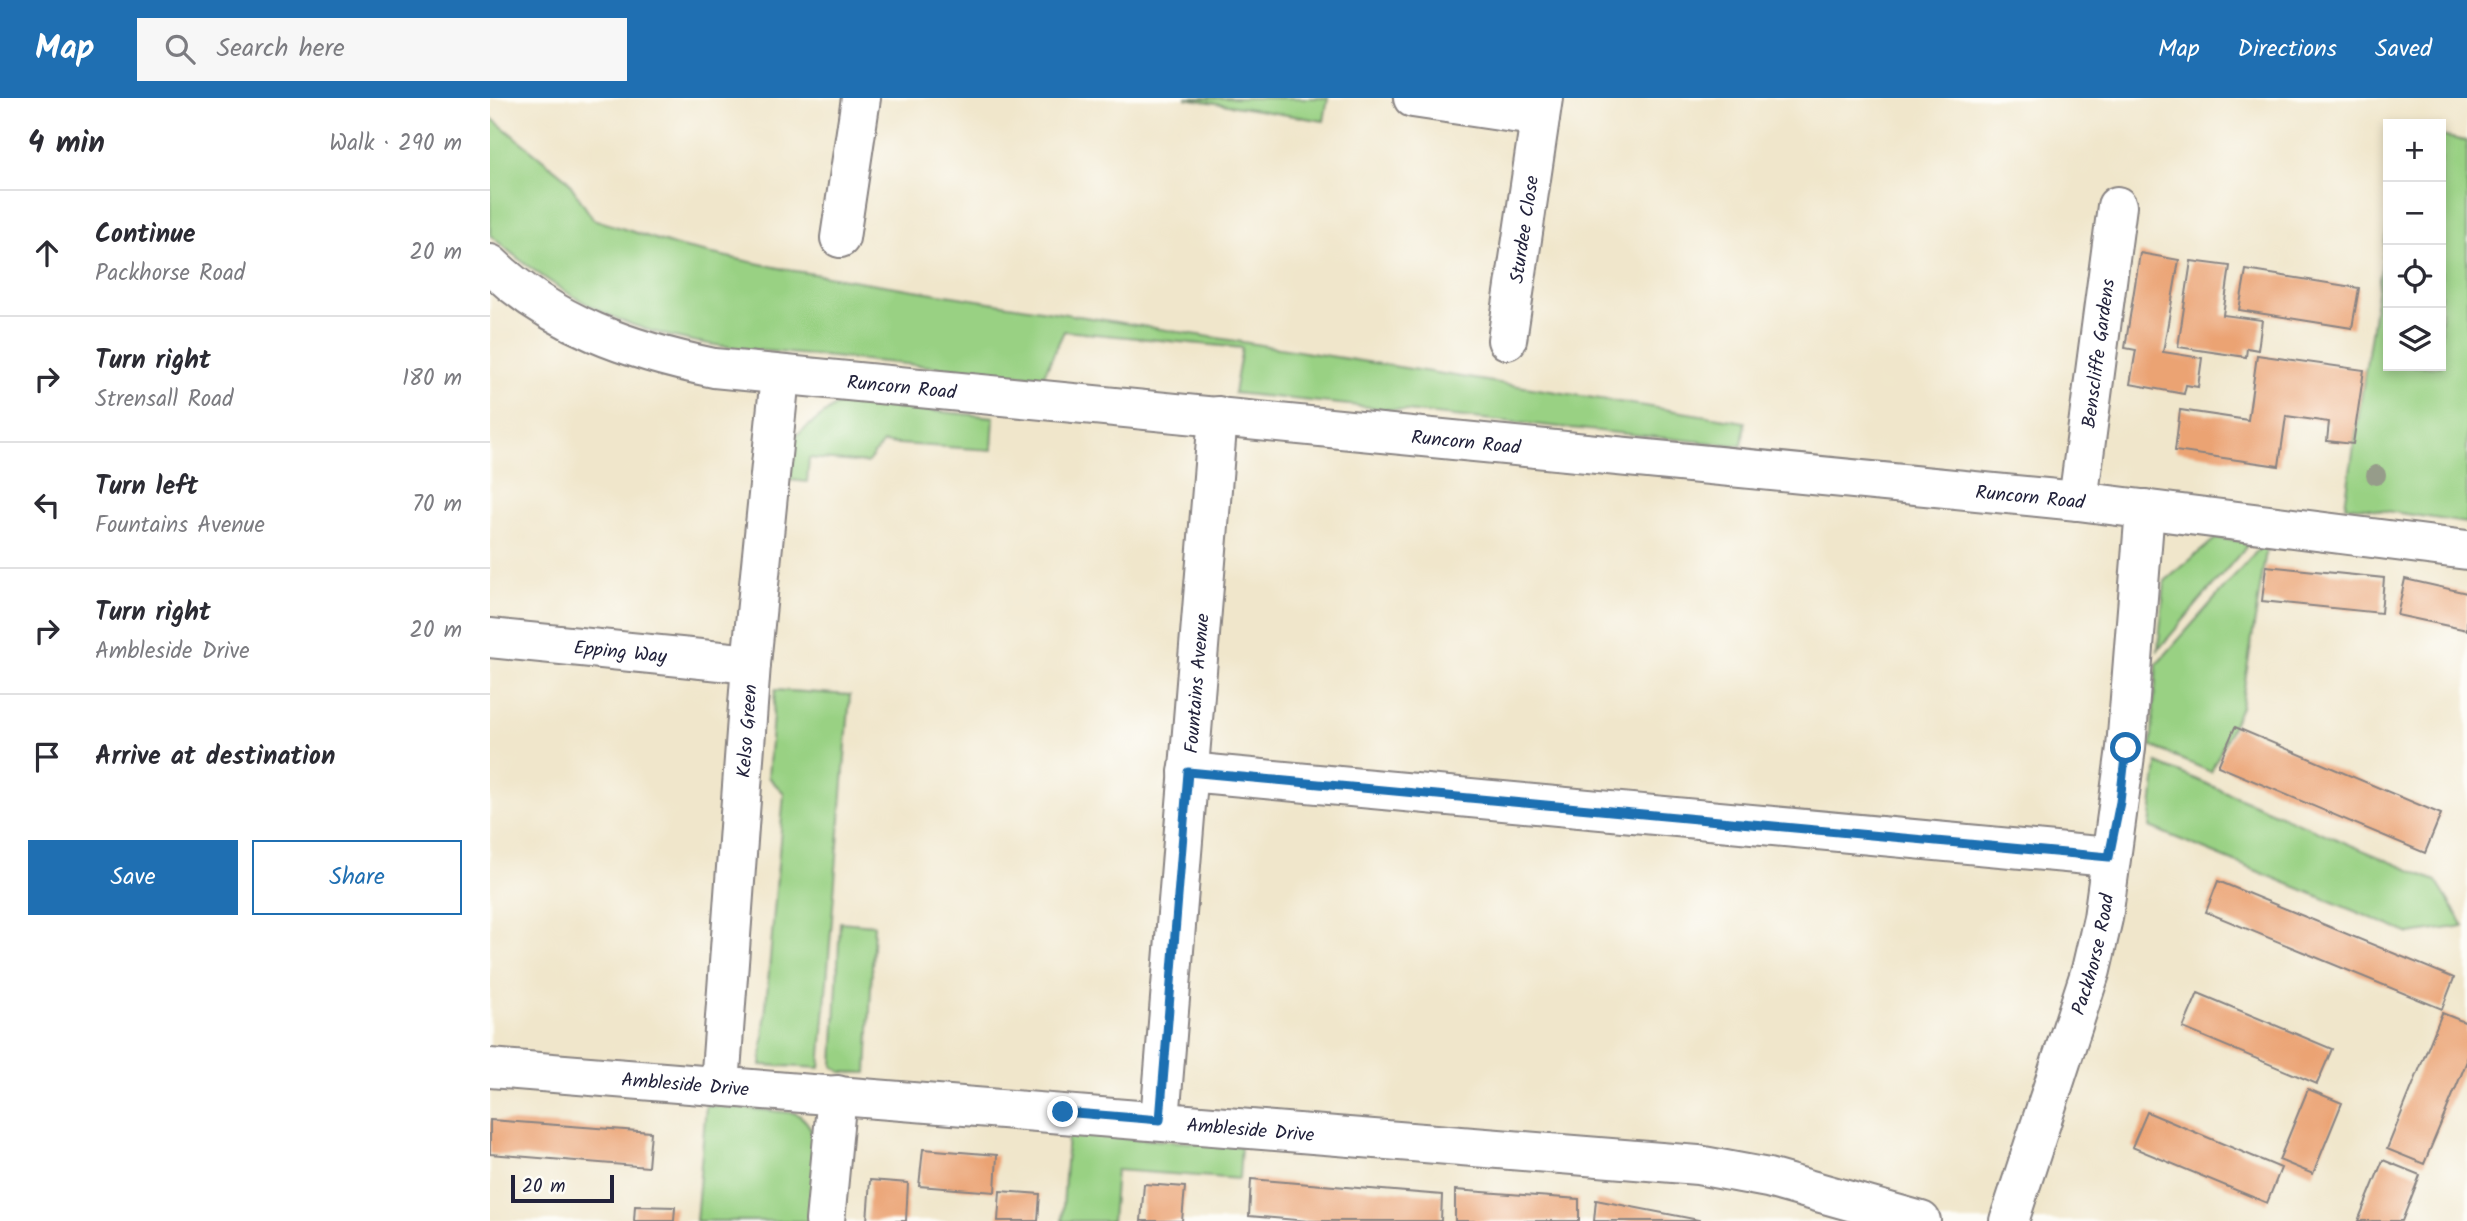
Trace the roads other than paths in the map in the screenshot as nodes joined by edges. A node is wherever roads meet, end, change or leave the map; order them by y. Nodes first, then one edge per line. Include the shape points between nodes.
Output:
1 (861, 98) edge
2 (1413, 98) edge
3 (1542, 107) edge
4 (2117, 206) dead end
5 (840, 238) dead end
6 (490, 264) edge
7 (1507, 340) dead end
8 (780, 376) junction
9 (1218, 416) junction
10 (2078, 500) junction
11 (2145, 509) junction
12 (2467, 550) edge
13 (490, 638) edge
14 (751, 664) junction
15 (1188, 772) junction
16 (2109, 857) junction
17 (490, 1068) edge
18 (720, 1086) junction
19 (837, 1095) junction
20 (1160, 1120) junction
21 (825, 1221) edge
22 (1921, 1221) edge
23 (2009, 1221) edge

1 - 5 street
2 - 3 street, Sturdee Close
3 - 7 street, Sturdee Close
4 - 10 street, Benscliffe Gardens
6 - 8 street, Runcorn Road via 537,303 597,335 654,355
8 - 9 street, Runcorn Road
8 - 14 street, Kelso Green
9 - 10 street, Runcorn Road
9 - 15 street, Fountains Avenue
10 - 11 street, Runcorn Road
11 - 12 street, Runcorn Road
11 - 16 street, Packhorse Road via 2125,761
13 - 14 street, Epping Way
14 - 18 street, Kelso Green
15 - 16 street
15 - 20 street, Fountains Avenue
16 - 23 street, Packhorse Road via 2103,918 2091,970
17 - 18 street, Ambleside Drive
18 - 19 street, Ambleside Drive
19 - 20 street, Ambleside Drive
19 - 21 street
20 - 22 street, Ambleside Drive via 1698,1165 1768,1178

